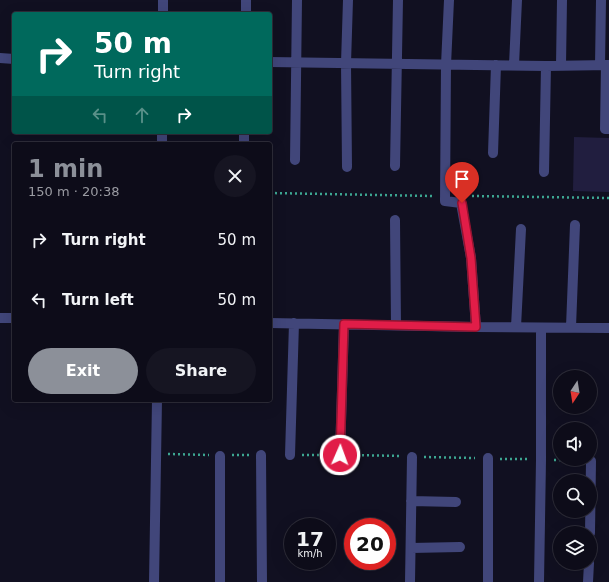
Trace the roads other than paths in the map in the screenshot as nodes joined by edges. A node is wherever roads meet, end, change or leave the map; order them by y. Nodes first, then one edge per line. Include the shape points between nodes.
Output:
1 (163, 0) edge
2 (246, 0) edge
3 (298, 0) edge
4 (348, 0) edge
5 (398, 0) edge
6 (449, 0) edge
7 (517, 0) edge
8 (562, 0) edge
9 (601, 0) edge
10 (163, 12) edge
11 (246, 12) edge
12 (0, 58) edge
13 (12, 58) edge
14 (272, 62) edge
15 (297, 63) junction
16 (346, 63) junction
17 (397, 64) junction
18 (446, 65) junction
19 (496, 65) junction
20 (514, 65) junction
21 (605, 65) edge
22 (546, 66) junction
23 (561, 66) junction
24 (609, 129) edge
25 (493, 153) dead end
26 (295, 160) dead end
27 (395, 166) dead end
28 (347, 167) dead end
29 (544, 172) dead end
30 (395, 220) dead end
31 (575, 225) dead end
32 (521, 229) dead end
33 (0, 318) edge
34 (12, 318) edge
35 (272, 323) edge
36 (294, 323) junction
37 (344, 324) junction
38 (396, 325) junction
39 (476, 327) junction
40 (516, 327) junction
41 (571, 327) junction
42 (541, 328) junction
43 (609, 328) edge
44 (158, 402) edge
45 (261, 455) road end
46 (290, 455) road end
47 (340, 455) road end
48 (220, 456) road end
49 (412, 456) road end
50 (488, 458) road end
51 (591, 466) edge
52 (411, 501) junction
53 (456, 502) dead end
54 (590, 526) edge
55 (460, 547) dead end
56 (411, 548) junction
57 (589, 570) edge
58 (154, 582) edge
59 (220, 582) edge
60 (262, 582) edge
61 (410, 582) edge
62 (488, 582) edge
63 (539, 582) edge
64 (588, 582) edge

1 - 10 street
2 - 11 street
3 - 15 street
4 - 16 street
5 - 17 street
6 - 18 street
7 - 20 street
8 - 23 street
9 - 21 street
12 - 13 street
14 - 15 street
15 - 16 street
15 - 26 street
16 - 17 street
16 - 28 street
17 - 18 street
17 - 27 street
18 - 19 street
18 - 39 street via 445,201 462,203 471,258
19 - 20 street
19 - 25 street
20 - 22 street
21 - 23 street
21 - 24 street via 605,129
22 - 23 street
22 - 29 street
30 - 38 street
31 - 41 street
32 - 40 street
33 - 34 street
35 - 36 street
36 - 37 street
36 - 46 street
37 - 38 street
37 - 47 street
38 - 39 street
39 - 40 street
40 - 42 street
41 - 42 street
41 - 43 street
42 - 63 street via 542,460
44 - 58 street
45 - 60 street
48 - 59 street
49 - 52 street
50 - 62 street
51 - 54 street
52 - 53 street
52 - 56 street
55 - 56 street
56 - 61 street
57 - 64 street

